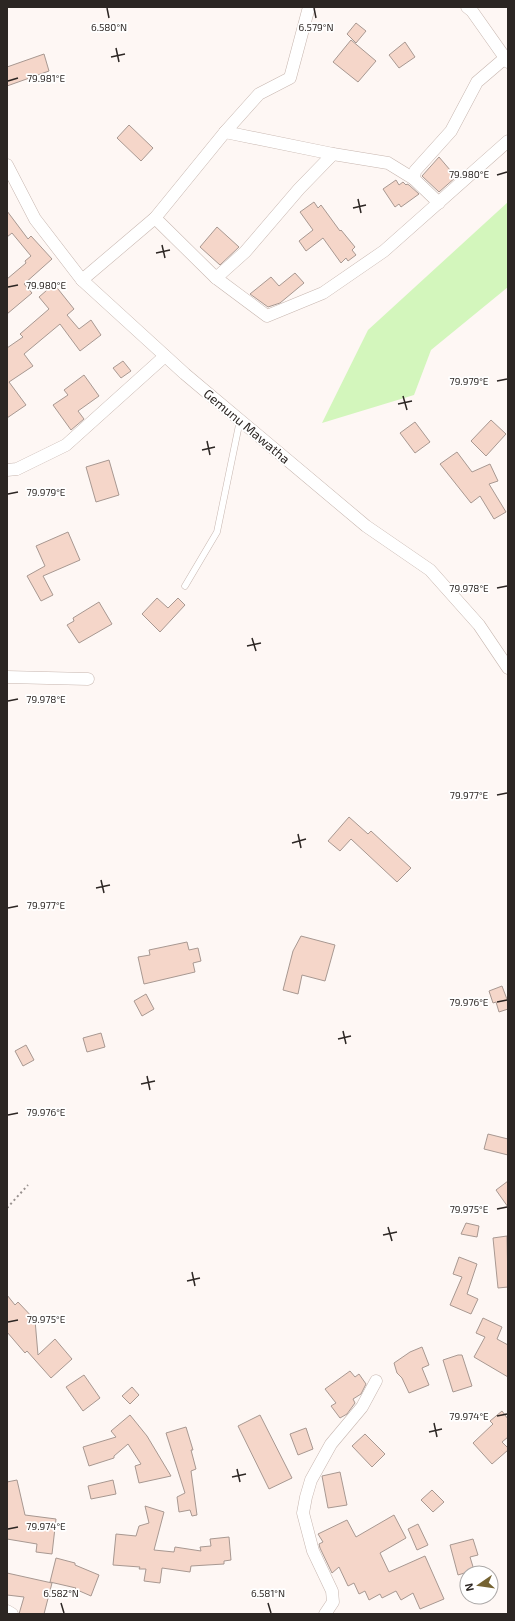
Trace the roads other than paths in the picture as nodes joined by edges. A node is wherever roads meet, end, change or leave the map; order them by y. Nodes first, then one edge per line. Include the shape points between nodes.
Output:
1 (310, 7) edge
2 (467, 7) edge
3 (506, 60) edge
4 (225, 132) junction
5 (508, 140) edge
6 (333, 154) junction
7 (7, 165) edge
8 (414, 179) junction
9 (439, 203) junction
10 (155, 218) junction
11 (216, 278) junction
12 (82, 280) junction
13 (165, 356) junction
14 (240, 420) junction
15 (7, 470) edge
16 (185, 586) dead end
17 (508, 668) edge
18 (7, 677) edge
19 (88, 679) dead end
20 (376, 1381) dead end
21 (7, 1612) edge
22 (12, 1614) edge
23 (325, 1614) edge

1 - 4 street via 290,78 259,94
2 - 3 street
3 - 8 street via 476,82 451,132 416,171
4 - 6 street
4 - 10 street
5 - 9 street
6 - 8 street via 388,164
6 - 11 street via 245,252
7 - 12 street, Gemunu Mawatha via 34,219
8 - 9 street
9 - 11 street via 384,251 323,293 267,316
10 - 11 street
10 - 12 street
12 - 13 street, Gemunu Mawatha
13 - 14 street, Gemunu Mawatha
13 - 15 street via 66,445 17,469
14 - 16 lane via 217,532
14 - 17 street, Gemunu Mawatha via 366,526 430,570 479,625
18 - 19 street
20 - 23 street via 362,1407 331,1444 310,1480 306,1496 303,1513 313,1551 332,1591 333,1602
21 - 22 street

